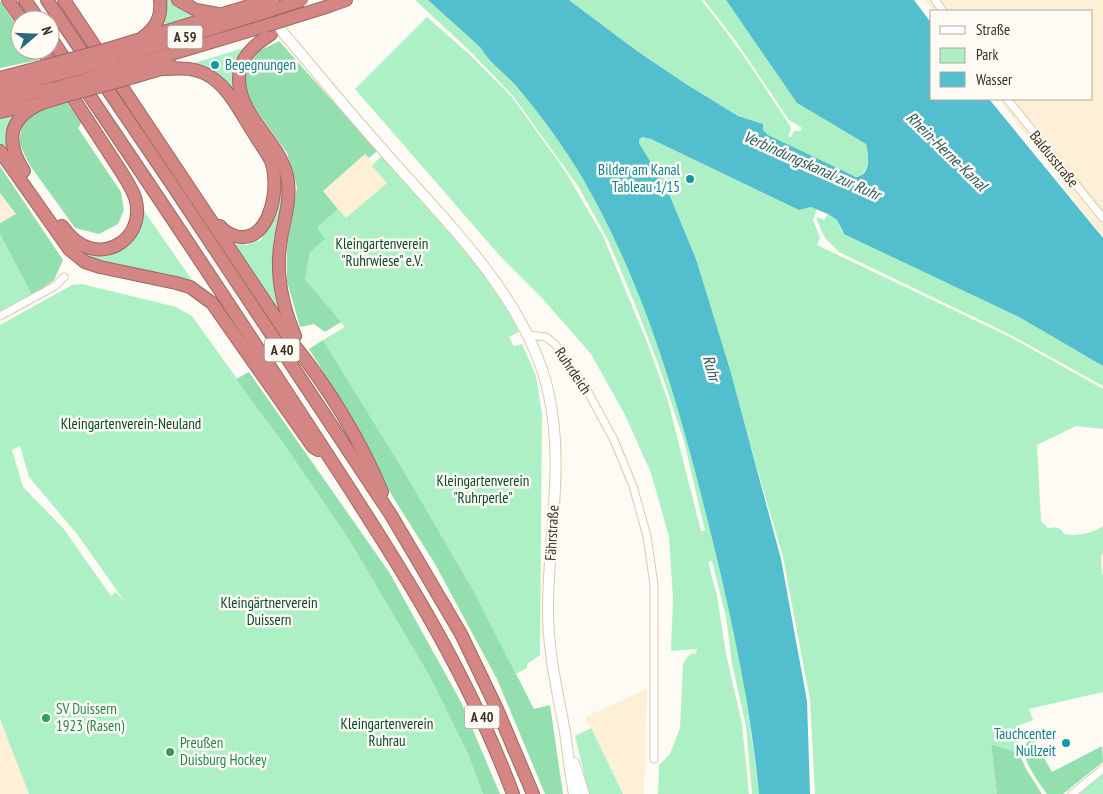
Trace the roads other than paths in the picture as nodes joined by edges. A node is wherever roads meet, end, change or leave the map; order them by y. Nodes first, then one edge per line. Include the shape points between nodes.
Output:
1 (47, 0) edge
2 (64, 0) edge
3 (160, 0) edge
4 (178, 0) edge
5 (271, 0) edge
6 (302, 0) edge
7 (346, 0) edge
8 (253, 7) edge
9 (223, 14) junction
10 (268, 30) junction
11 (232, 37) junction
12 (140, 40) junction
13 (60, 51) edge
14 (49, 60) edge
15 (118, 64) junction
16 (163, 68) junction
17 (48, 71) junction
18 (4, 77) edge
19 (0, 89) edge
20 (62, 92) junction
21 (0, 100) edge
22 (1008, 100) edge
23 (42, 103) junction
24 (78, 103) junction
25 (0, 112) edge
26 (0, 151) edge
27 (194, 193) junction
28 (1103, 218) edge
29 (183, 233) junction
30 (64, 277) dead end
31 (0, 316) edge
32 (528, 336) junction
33 (307, 361) junction
34 (327, 454) junction
35 (391, 515) junction
36 (565, 734) junction
37 (654, 759) dead end
38 (1103, 769) edge
39 (513, 794) edge
40 (533, 794) edge
41 (574, 794) edge
42 (584, 794) edge
43 (1072, 794) edge

1 - 35 highway, A 40
2 - 27 highway
3 - 12 highway via 158,21
4 - 9 highway via 196,10
5 - 8 highway, bridge
6 - 8 highway, A 59, bridge
7 - 10 highway, A 59, bridge
8 - 9 highway
8 - 15 highway, A 59
8 - 32 main road via 471,251 510,304
9 - 12 highway
10 - 11 highway, A 59
10 - 33 highway via 246,56 239,81 242,96 287,175 289,191 280,242 279,279 286,314
11 - 15 highway, A 59
11 - 16 highway
12 - 15 highway
13 - 29 highway, A 40
14 - 24 highway
15 - 16 highway
15 - 17 highway, A 59, bridge
15 - 20 highway, A 59, bridge
16 - 27 highway via 193,69 219,83 271,162 275,186 270,209 260,232 250,237 241,238 224,231
17 - 18 highway
17 - 19 highway, A 59
20 - 21 highway, A 59
20 - 23 highway
22 - 28 street, Baldusstraße
23 - 24 highway via 30,108 14,124 12,148 69,236 81,245 107,249 130,236 136,223 137,207 131,189
23 - 25 highway
24 - 29 highway
26 - 34 highway via 69,249 85,262 176,282 190,287 212,304 313,447
27 - 33 highway
29 - 34 highway, A 40
30 - 31 street
32 - 36 main road, Fährstraße via 543,371 553,414 555,478 548,605 551,655
32 - 37 street, Ruhrdeich via 546,337 556,345 610,432 633,486 647,536 654,585
33 - 35 highway via 347,424 377,480
34 - 39 highway, A 40 via 396,560 444,643 482,717
35 - 40 highway, A 40 via 461,634
36 - 41 main road
36 - 42 main road
38 - 43 street

